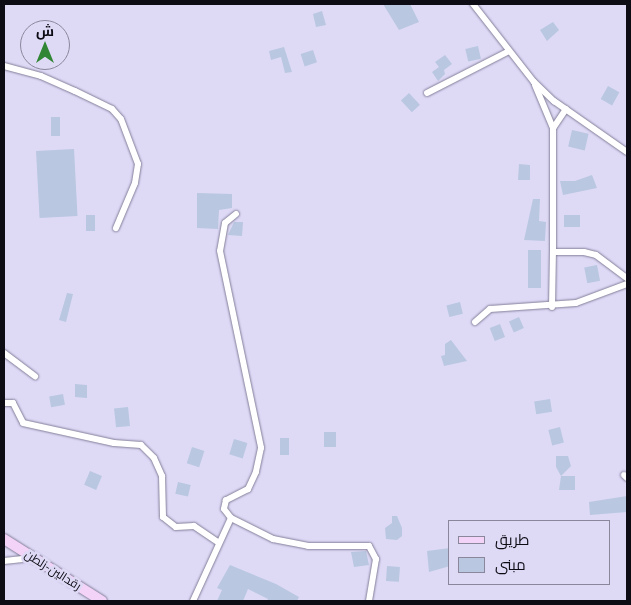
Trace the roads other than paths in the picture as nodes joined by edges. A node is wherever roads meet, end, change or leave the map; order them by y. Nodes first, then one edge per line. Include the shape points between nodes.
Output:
1 (473, 4) edge
2 (509, 51) junction
3 (4, 66) edge
4 (534, 82) junction
5 (427, 93) dead end
6 (566, 109) junction
7 (553, 128) junction
8 (627, 152) edge
9 (236, 214) dead end
10 (116, 228) dead end
11 (553, 252) junction
12 (627, 278) edge
13 (627, 284) edge
14 (552, 307) junction
15 (475, 322) dead end
16 (4, 353) edge
17 (35, 376) dead end
18 (4, 403) edge
19 (231, 518) junction
20 (4, 539) edge
21 (218, 542) junction
22 (34, 558) junction
23 (4, 561) edge
24 (102, 601) edge
25 (193, 601) edge
26 (369, 601) edge

1 - 2 street
2 - 4 street
2 - 5 street
3 - 10 street via 41,76 75,91 112,109 121,119 138,164 136,183
4 - 6 street
4 - 7 street
6 - 7 street
6 - 8 street
7 - 11 street
9 - 19 street via 224,223 220,251 261,448 248,489 224,503 224,509
11 - 12 street via 596,255
11 - 14 street
13 - 14 street via 576,304
14 - 15 street via 490,309
16 - 17 street
18 - 21 street via 13,403 23,423 114,443 141,445 154,458 162,476 163,517 176,527 194,526
19 - 21 street
19 - 26 street via 272,539 308,546 369,546 376,559
20 - 22 main road, رقدالين-زلطن
21 - 25 street
22 - 23 street
22 - 24 main road, رقدالين-زلطن

